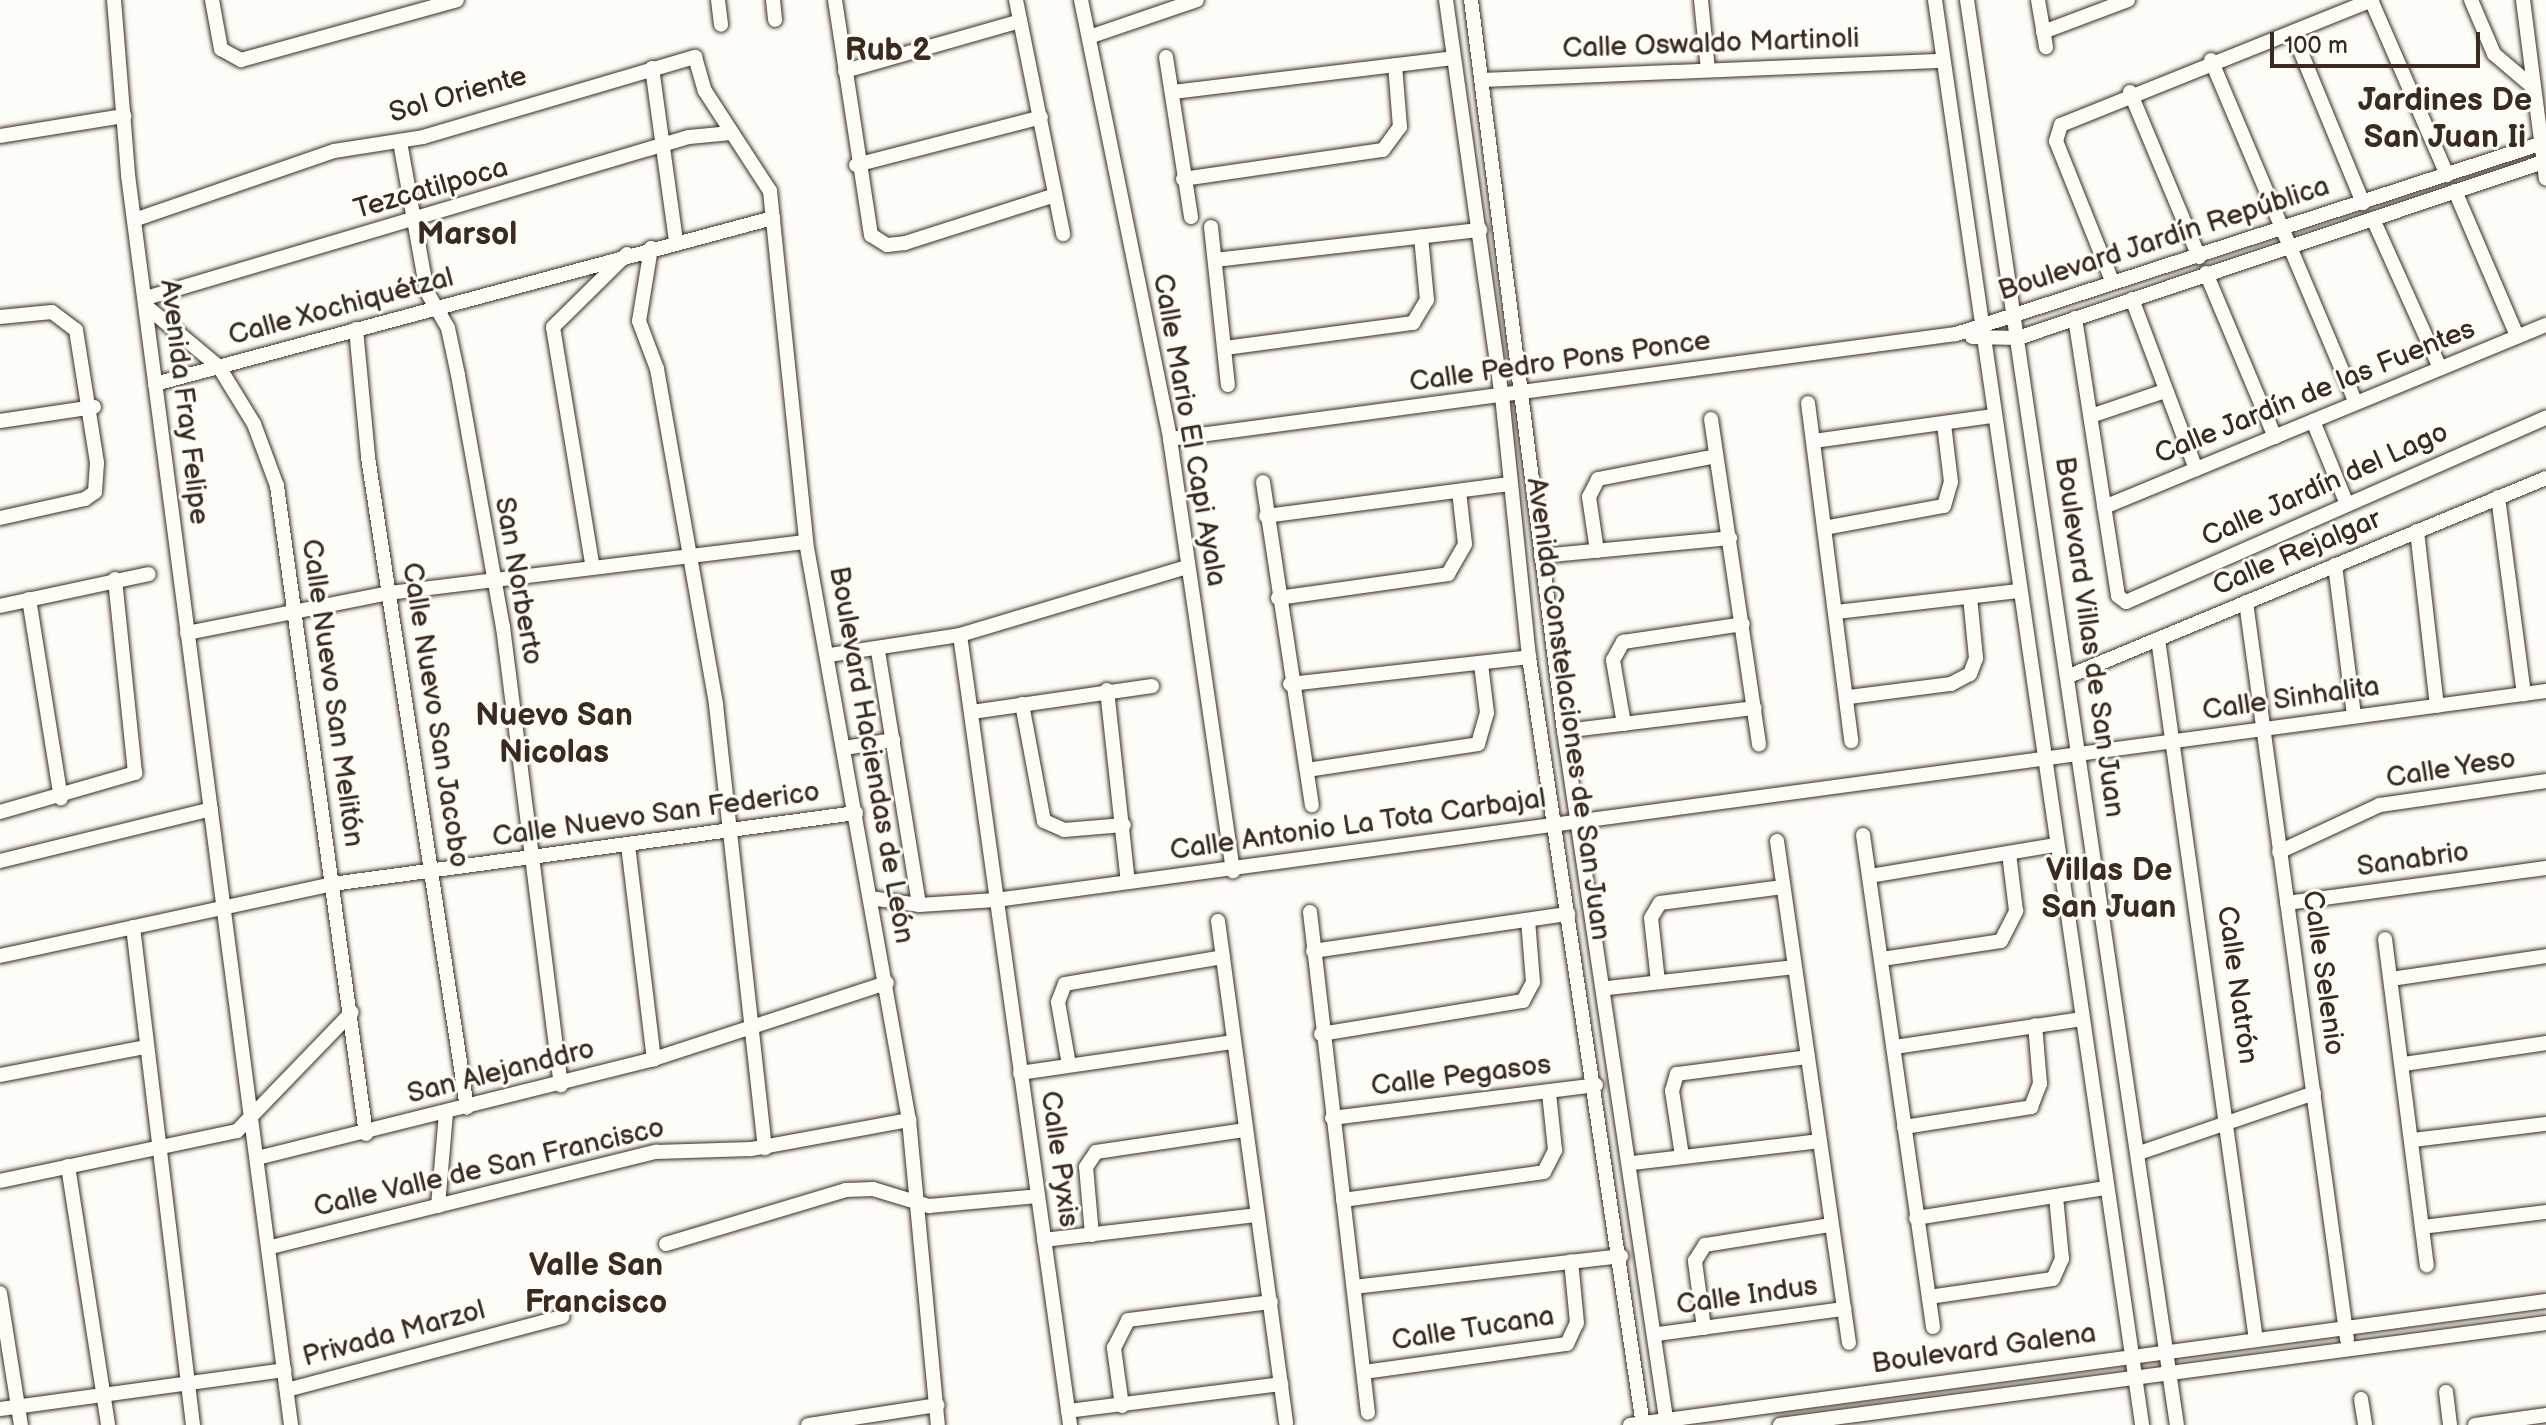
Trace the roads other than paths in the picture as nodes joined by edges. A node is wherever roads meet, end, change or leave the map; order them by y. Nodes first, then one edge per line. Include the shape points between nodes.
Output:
1 (114, 0) edge
2 (212, 0) edge
3 (457, 0) edge
4 (718, 0) edge
5 (773, 0) edge
6 (835, 0) edge
7 (1016, 0) edge
8 (1081, 0) edge
9 (1197, 0) edge
10 (1446, 0) edge
11 (1471, 0) edge
12 (1701, 0) edge
13 (1935, 0) edge
14 (1967, 0) edge
15 (2038, 0) edge
16 (2126, 0) edge
17 (2372, 0) edge
18 (2471, 0) edge
19 (2523, 0) edge
20 (430, 4) edge
21 (775, 20) dead end
22 (1020, 21) junction
23 (721, 25) dead end
24 (2293, 33) junction
25 (1089, 37) junction
26 (1166, 57) dead end
27 (1453, 58) junction
28 (2211, 60) junction
29 (1943, 61) junction
30 (1395, 65) junction
31 (652, 68) junction
32 (1708, 70) junction
33 (845, 71) junction
34 (1482, 80) junction
35 (2534, 88) junction
36 (1173, 92) junction
37 (2130, 92) junction
38 (717, 111) joint
39 (124, 116) junction
40 (1041, 117) junction
41 (731, 133) junction
42 (0, 136) edge
43 (400, 142) junction
44 (2544, 142) edge
45 (665, 147) junction
46 (2545, 162) edge
47 (856, 165) junction
48 (2447, 175) junction
49 (1183, 179) junction
50 (2546, 179) edge
51 (2455, 191) junction
52 (1055, 195) junction
53 (2363, 203) junction
54 (1191, 217) dead end
55 (773, 218) junction
56 (2373, 219) junction
57 (134, 220) junction
58 (413, 221) junction
59 (1211, 227) dead end
60 (2284, 229) junction
61 (1480, 230) junction
62 (1063, 234) dead end
63 (1421, 236) junction
64 (676, 241) junction
65 (2291, 246) junction
66 (651, 248) junction
67 (628, 254) junction
68 (2199, 257) junction
69 (1215, 260) junction
70 (2206, 273) junction
71 (2112, 281) junction
72 (2132, 299) junction
73 (146, 303) junction
74 (438, 308) junction
75 (2014, 314) junction
76 (0, 317) edge
77 (2075, 318) junction
78 (2546, 325) edge
79 (356, 329) junction
80 (1980, 332) junction
81 (2517, 336) junction
82 (2018, 338) junction
83 (1225, 348) junction
84 (219, 367) junction
85 (2440, 368) junction
86 (155, 384) junction
87 (1228, 385) dead end
88 (2165, 391) junction
89 (1524, 393) junction
90 (1502, 396) junction
91 (1808, 403) dead end
92 (2356, 403) junction
93 (94, 407) junction
94 (1993, 416) junction
95 (2091, 416) junction
96 (2546, 418) edge
97 (1711, 419) dead end
98 (0, 421) edge
99 (2313, 421) junction
100 (1944, 424) junction
101 (2275, 437) junction
102 (1170, 439) junction
103 (1814, 441) junction
104 (1716, 456) junction
105 (2196, 469) junction
106 (2546, 478) edge
107 (1263, 482) dead end
108 (1510, 484) junction
109 (1459, 491) junction
110 (2498, 497) junction
111 (2346, 502) junction
112 (2104, 507) junction
113 (1266, 516) junction
114 (0, 518) edge
115 (1824, 528) junction
116 (2417, 531) junction
117 (1730, 538) junction
118 (806, 542) junction
119 (1597, 551) junction
120 (688, 556) junction
121 (1541, 556) junction
122 (592, 563) junction
123 (2335, 565) junction
124 (1186, 567) junction
125 (149, 574) dead end
126 (115, 579) junction
127 (491, 580) junction
128 (2018, 591) junction
129 (389, 593) junction
130 (1970, 597) junction
131 (1278, 598) junction
132 (29, 599) junction
133 (2246, 602) junction
134 (0, 606) edge
135 (295, 608) junction
136 (1837, 612) junction
137 (1743, 624) junction
138 (187, 633) junction
139 (960, 635) junction
140 (2158, 639) junction
141 (878, 651) junction
142 (829, 655) junction
143 (1529, 657) junction
144 (1481, 664) junction
145 (2069, 676) junction
146 (1290, 684) junction
147 (1152, 686) dead end
148 (1107, 690) junction
149 (2546, 691) edge
150 (2524, 694) junction
151 (1849, 697) junction
152 (1022, 704) junction
153 (2437, 706) junction
154 (1755, 708) junction
155 (972, 712) junction
156 (2354, 716) junction
157 (1624, 724) junction
158 (2264, 729) junction
159 (1564, 731) junction
160 (893, 740) junction
161 (2176, 740) junction
162 (1851, 741) dead end
163 (1759, 744) dead end
164 (845, 748) junction
165 (2079, 754) junction
166 (2043, 758) junction
167 (1307, 770) junction
168 (2546, 781) edge
169 (61, 798) junction
170 (1312, 805) dead end
171 (211, 809) junction
172 (0, 812) edge
173 (856, 813) junction
174 (1580, 821) junction
175 (1124, 825) junction
176 (1555, 825) junction
177 (725, 834) junction
178 (1863, 835) dead end
179 (1777, 841) dead end
180 (628, 845) junction
181 (2056, 845) junction
182 (2279, 852) junction
183 (2009, 853) junction
184 (533, 858) junction
185 (0, 861) edge
186 (2546, 868) edge
187 (1233, 871) junction
188 (435, 874) junction
189 (1870, 876) junction
190 (1128, 882) junction
191 (332, 884) junction
192 (1783, 887) junction
193 (870, 898) junction
194 (996, 900) junction
195 (2287, 903) junction
196 (226, 904) junction
197 (919, 905) junction
198 (1310, 912) dead end
199 (1568, 914) junction
200 (1528, 920) junction
201 (1218, 921) dead end
202 (133, 927) junction
203 (2385, 939) dead end
204 (1313, 951) junction
205 (0, 956) edge
206 (2546, 956) edge
207 (1223, 957) junction
208 (1882, 959) junction
209 (1795, 967) junction
210 (2391, 979) junction
211 (1658, 982) junction
212 (887, 983) junction
213 (1608, 988) junction
214 (352, 1012) junction
215 (2082, 1019) junction
216 (2035, 1025) junction
217 (755, 1028) junction
218 (1321, 1034) junction
219 (1232, 1042) junction
220 (2546, 1043) edge
221 (146, 1047) junction
222 (1895, 1047) junction
223 (1808, 1057) junction
224 (654, 1059) junction
225 (2404, 1064) junction
226 (1069, 1065) junction
227 (1020, 1073) junction
228 (0, 1075) edge
229 (561, 1085) junction
230 (1596, 1085) junction
231 (1549, 1093) junction
232 (2314, 1093) junction
233 (467, 1108) junction
234 (446, 1113) junction
235 (1332, 1118) junction
236 (909, 1120) junction
237 (251, 1121) junction
238 (2230, 1121) junction
239 (2546, 1124) edge
240 (1904, 1127) junction
241 (1245, 1130) junction
242 (366, 1134) junction
243 (2413, 1140) junction
244 (1820, 1141) junction
245 (765, 1148) junction
246 (156, 1150) junction
247 (2139, 1153) junction
248 (1682, 1156) junction
249 (257, 1158) junction
250 (1633, 1163) junction
251 (68, 1166) junction
252 (0, 1181) edge
253 (2106, 1188) junction
254 (1038, 1196) junction
255 (2056, 1197) junction
256 (1343, 1200) junction
257 (918, 1202) junction
258 (438, 1206) junction
259 (2546, 1212) edge
260 (1258, 1215) junction
261 (1916, 1218) junction
262 (1830, 1225) junction
263 (2422, 1227) junction
264 (1092, 1235) junction
265 (1044, 1240) junction
266 (666, 1244) dead end
267 (271, 1247) junction
268 (1621, 1256) junction
269 (1571, 1261) junction
270 (2427, 1265) dead end
271 (1354, 1287) junction
272 (0, 1293) edge
273 (1929, 1297) junction
274 (2546, 1301) edge
275 (1271, 1302) junction
276 (1844, 1309) junction
277 (562, 1317) dead end
278 (2546, 1323) edge
279 (1933, 1327) dead end
280 (1704, 1328) junction
281 (2345, 1330) junction
282 (1658, 1334) junction
283 (2256, 1340) junction
284 (1849, 1343) dead end
285 (2168, 1350) junction
286 (2349, 1351) junction
287 (2132, 1355) junction
288 (284, 1370) junction
289 (1364, 1372) junction
290 (2172, 1377) junction
291 (2135, 1380) junction
292 (1281, 1384) junction
293 (189, 1386) junction
294 (287, 1390) junction
295 (2446, 1392) dead end
296 (105, 1395) junction
297 (2361, 1399) dead end
298 (937, 1405) junction
299 (19, 1406) junction
300 (1122, 1406) junction
301 (0, 1409) edge
302 (1368, 1413) dead end
303 (2546, 1415) edge
304 (1069, 1418) edge
305 (1286, 1422) dead end
306 (1667, 1422) edge
307 (1638, 1424) edge
308 (21, 1425) edge
309 (108, 1425) edge
310 (193, 1425) edge
311 (291, 1425) edge
312 (808, 1425) edge
313 (938, 1425) edge
314 (1780, 1425) edge
315 (2142, 1425) edge
316 (2177, 1425) edge
317 (2365, 1425) edge
318 (2450, 1425) edge
319 (2475, 1425) edge

1 - 39 street, Avenida Fray Felipe
2 - 20 street via 221,49 241,60
3 - 20 street
4 - 23 street
5 - 21 street
6 - 33 street
7 - 22 street
8 - 25 street, Calle Mario El Capi Ayala
9 - 25 street
10 - 27 street, Avenida Constelaciones de San Juan
11 - 34 street, Avenida Constelaciones de San Juan
12 - 32 street
13 - 29 street
14 - 75 street, Boulevard Villas de San Juan
15 - 16 street via 2045,39
17 - 24 street
17 - 48 street
18 - 35 street via 2494,54
19 - 35 street
22 - 33 street
22 - 40 street
24 - 28 street
24 - 53 street
25 - 102 street, Calle Mario El Capi Ayala
26 - 36 street
27 - 30 street
27 - 61 street, Avenida Constelaciones de San Juan
28 - 37 street
28 - 60 street
29 - 32 street, Calle Oswaldo Martinoli
29 - 80 street
30 - 36 street
30 - 49 street via 1400,127 1383,150
31 - 38 street, Sol Oriente via 695,57
31 - 43 street, Sol Oriente
31 - 45 street
32 - 34 street, Calle Oswaldo Martinoli
33 - 47 street
34 - 89 street, Avenida Constelaciones de San Juan
35 - 44 street
36 - 49 street
37 - 68 street
37 - 71 street via 2071,117 2056,141
38 - 41 street, Boulevard Haciendas de León
39 - 42 street
39 - 57 street, Avenida Fray Felipe
40 - 47 street
40 - 52 street
41 - 45 street, Tezcatilpoca
41 - 55 street, Boulevard Haciendas de León via 766,179
43 - 57 street, Sol Oriente via 334,151
43 - 58 street, San Norberto
44 - 46 street
44 - 48 street, Boulevard Jardín República
45 - 58 street, Tezcatilpoca
45 - 64 street
46 - 50 street
46 - 51 street, Boulevard Jardín República
47 - 52 street via 865,227 887,245
48 - 53 street, Boulevard Jardín República
49 - 54 street
51 - 56 street, Boulevard Jardín República
51 - 81 street
52 - 62 street
53 - 60 street, Boulevard Jardín República
55 - 64 street, Calle Xochiquétzal
55 - 118 street, Boulevard Haciendas de León
56 - 65 street, Boulevard Jardín República
56 - 85 street
57 - 73 street, Avenida Fray Felipe
58 - 73 street, Tezcatilpoca
58 - 74 street, San Norberto via 427,292
59 - 69 street
60 - 65 street
60 - 68 street, Boulevard Jardín República
61 - 63 street
61 - 90 street, Avenida Constelaciones de San Juan
63 - 69 street
63 - 83 street via 1427,300 1413,323
64 - 66 street, Calle Xochiquétzal
65 - 70 street, Boulevard Jardín República
65 - 92 street
66 - 67 street, Calle Xochiquétzal
66 - 120 street via 639,321 657,369
67 - 74 street, Calle Xochiquétzal
67 - 122 street via 557,319 553,337
68 - 71 street, Boulevard Jardín República
69 - 83 street
70 - 72 street, Boulevard Jardín República
70 - 101 street
71 - 75 street, Boulevard Jardín República
72 - 77 street, Boulevard Jardín República
72 - 88 street
73 - 84 street, Calle Nuevo San Melitón
73 - 86 street, Avenida Fray Felipe
74 - 79 street, Calle Xochiquétzal
74 - 127 street, San Norberto via 458,375
75 - 80 street, Boulevard Jardín República
75 - 82 street, Boulevard Villas de San Juan
76 - 93 street via 52,312 69,321 82,344
77 - 82 street, Boulevard Jardín República
77 - 95 street
78 - 81 street, Calle Jardín de las Fuentes
79 - 84 street, Calle Xochiquétzal
79 - 129 street, Calle Nuevo San Jacobo
80 - 82 street, Boulevard Jardín República
80 - 89 street, Calle Pedro Pons Ponce
80 - 94 street
81 - 85 street, Calle Jardín de las Fuentes
82 - 145 street, Boulevard Villas de San Juan
83 - 87 street
84 - 86 street, Calle Xochiquétzal
84 - 135 street, Calle Nuevo San Melitón via 268,453
85 - 92 street, Calle Jardín de las Fuentes
86 - 138 street, Avenida Fray Felipe
88 - 95 street
88 - 105 street
89 - 90 street, Calle Pedro Pons Ponce
89 - 121 street, Avenida Constelaciones de San Juan
90 - 102 street, Calle Pedro Pons Ponce
90 - 108 street, Avenida Constelaciones de San Juan
91 - 103 street
92 - 99 street, Calle Jardín de las Fuentes
93 - 98 street
93 - 114 street via 95,492
94 - 100 street
94 - 128 street
95 - 112 street
96 - 111 street, Calle Jardín del Lago
97 - 104 street
99 - 101 street, Calle Jardín de las Fuentes
99 - 111 street
100 - 103 street
100 - 115 street via 1951,482 1944,506
101 - 105 street, Calle Jardín de las Fuentes
102 - 124 street, Calle Mario El Capi Ayala
103 - 115 street
104 - 117 street
104 - 119 street via 1598,479 1589,497
105 - 112 street, Calle Jardín de las Fuentes
106 - 110 street, Calle Rejalgar
107 - 113 street
108 - 109 street
108 - 143 street, Avenida Constelaciones de San Juan
109 - 113 street
109 - 131 street via 1465,544 1448,574
110 - 116 street, Calle Rejalgar
110 - 150 street
111 - 112 street, Calle Jardín del Lago via 2126,602 2118,596
113 - 131 street
115 - 136 street
116 - 123 street, Calle Rejalgar
116 - 153 street
117 - 119 street
117 - 137 street
118 - 120 street
118 - 142 street, Boulevard Haciendas de León
119 - 121 street
120 - 122 street
120 - 177 street via 716,705
121 - 159 street, Avenida Constelaciones de San Juan
122 - 127 street
123 - 133 street, Calle Rejalgar
123 - 156 street
124 - 139 street
124 - 187 street, Calle Mario El Capi Ayala
125 - 126 street
126 - 132 street
126 - 169 street via 137,767 124,780
127 - 129 street
127 - 184 street, San Norberto
128 - 130 street
128 - 166 street
129 - 135 street
129 - 188 street, Calle Nuevo San Jacobo
130 - 136 street
130 - 151 street via 1976,658 1970,674 1951,684
131 - 146 street
132 - 134 street
132 - 169 street
133 - 140 street, Calle Rejalgar
133 - 158 street, Calle Selenio
135 - 138 street
135 - 191 street, Calle Nuevo San Melitón
136 - 151 street
137 - 154 street
137 - 157 street via 1623,642 1613,660
138 - 171 street, Avenida Fray Felipe
139 - 141 street
139 - 155 street, Calle Pyxis
140 - 145 street, Calle Rejalgar
140 - 161 street, Calle Natrón
141 - 142 street
141 - 160 street
142 - 164 street, Boulevard Haciendas de León
143 - 144 street
143 - 176 street, Avenida Constelaciones de San Juan
144 - 146 street
144 - 167 street via 1487,713 1478,744
145 - 165 street, Boulevard Villas de San Juan
146 - 167 street
147 - 148 street
148 - 152 street
148 - 175 street
149 - 150 street, Calle Sinhalita
150 - 153 street, Calle Sinhalita
151 - 162 street
152 - 155 street
152 - 175 street via 1044,821 1064,830
153 - 156 street, Calle Sinhalita
154 - 157 street
154 - 163 street
155 - 194 street, Calle Pyxis
156 - 158 street, Calle Sinhalita
157 - 159 street
158 - 161 street, Calle Sinhalita
158 - 182 street, Calle Selenio
159 - 174 street, Avenida Constelaciones de San Juan
160 - 164 street
160 - 197 street
161 - 165 street, Calle Sinhalita
161 - 238 street, Calle Natrón
164 - 173 street, Boulevard Haciendas de León
165 - 166 street, Calle Sinhalita
165 - 247 street, Boulevard Villas de San Juan
166 - 174 street, Calle Antonio La Tota Carbajal
166 - 181 street
167 - 170 street
168 - 182 street, Calle Yeso via 2380,805
169 - 172 street
171 - 185 street
171 - 196 street, Avenida Fray Felipe
173 - 177 street, Calle Nuevo San Federico
173 - 193 street, Boulevard Haciendas de León
174 - 176 street, Calle Antonio La Tota Carbajal
174 - 213 street, Avenida Constelaciones de San Juan
175 - 190 street
176 - 187 street, Calle Antonio La Tota Carbajal
176 - 199 street, Avenida Constelaciones de San Juan
177 - 180 street, Calle Nuevo San Federico
177 - 217 street
178 - 189 street
179 - 192 street
180 - 184 street, Calle Nuevo San Federico
180 - 224 street
181 - 183 street
181 - 215 street
182 - 195 street, Calle Selenio
183 - 189 street
183 - 208 street via 2016,911 2001,941
184 - 188 street, Calle Nuevo San Federico
184 - 229 street, San Norberto
186 - 195 street, Sanabrio
187 - 190 street, Calle Antonio La Tota Carbajal
188 - 191 street, Calle Nuevo San Federico
188 - 233 street, Calle Nuevo San Jacobo
189 - 208 street
190 - 194 street, Calle Antonio La Tota Carbajal
191 - 196 street, Calle Nuevo San Federico
191 - 214 street, Calle Nuevo San Melitón
192 - 209 street
192 - 211 street via 1660,903 1651,918
193 - 197 street, Calle Antonio La Tota Carbajal
193 - 212 street, Boulevard Haciendas de León
194 - 197 street, Calle Antonio La Tota Carbajal
194 - 227 street, Calle Pyxis
195 - 232 street, Calle Selenio
196 - 202 street, Calle Nuevo San Federico
196 - 237 street, Avenida Fray Felipe
198 - 204 street
199 - 200 street
199 - 230 street, Avenida Constelaciones de San Juan
200 - 204 street
200 - 218 street via 1533,982 1523,1001
201 - 207 street
202 - 205 street, Calle Nuevo San Federico
202 - 221 street
203 - 210 street
204 - 218 street
206 - 210 street
207 - 219 street
207 - 226 street via 1065,984 1058,1002
208 - 222 street
209 - 211 street
209 - 223 street
210 - 225 street
211 - 213 street
212 - 217 street, San Alejanddro
212 - 236 street, Boulevard Haciendas de León
213 - 250 street, Avenida Constelaciones de San Juan
214 - 237 street
214 - 242 street, Calle Nuevo San Melitón
215 - 216 street
215 - 253 street
216 - 222 street
216 - 240 street via 2040,1084 2031,1107
217 - 224 street, San Alejanddro
217 - 245 street
218 - 235 street
219 - 226 street
219 - 241 street
220 - 225 street
221 - 228 street
221 - 246 street
222 - 240 street
223 - 244 street
223 - 248 street via 1677,1074 1672,1091
224 - 229 street, San Alejanddro
225 - 243 street
226 - 227 street
227 - 254 street, Calle Pyxis
229 - 233 street, San Alejanddro
230 - 231 street, Calle Pegasos
230 - 268 street, Avenida Constelaciones de San Juan
231 - 235 street, Calle Pegasos
231 - 256 street via 1555,1150 1544,1172
232 - 238 street
232 - 281 street, Calle Selenio
233 - 234 street, San Alejanddro
234 - 242 street, San Alejanddro
234 - 258 street
235 - 256 street
236 - 245 street, Calle Valle de San Francisco
236 - 257 street, Boulevard Haciendas de León
237 - 246 street via 226,1135
237 - 249 street, Avenida Fray Felipe
238 - 247 street
238 - 283 street, Calle Natrón
239 - 243 street
240 - 261 street
241 - 260 street
241 - 264 street via 1096,1152 1086,1167
242 - 249 street, San Alejanddro
243 - 263 street
244 - 248 street
244 - 262 street
245 - 258 street, Calle Valle de San Francisco via 656,1152
246 - 251 street
246 - 293 street
247 - 285 street, Boulevard Villas de San Juan
248 - 250 street
249 - 267 street, Avenida Fray Felipe
250 - 282 street, Avenida Constelaciones de San Juan
251 - 252 street
251 - 296 street
253 - 255 street
253 - 287 street
254 - 257 street via 959,1206
254 - 265 street, Calle Pyxis
255 - 261 street
255 - 273 street via 2062,1259 2053,1279
256 - 271 street
257 - 266 street via 873,1189 821,1194
257 - 298 street, Boulevard Haciendas de León
258 - 267 street, Calle Valle de San Francisco
259 - 263 street
260 - 264 street
260 - 275 street
261 - 273 street
262 - 276 street
262 - 280 street via 1705,1245 1695,1261
263 - 270 street
264 - 265 street
265 - 304 street, Calle Pyxis
267 - 288 street, Avenida Fray Felipe
268 - 269 street, Calle Tucana
268 - 307 street, Avenida Constelaciones de San Juan
269 - 271 street, Calle Tucana
269 - 289 street, Calle Tucana via 1577,1323 1567,1344
271 - 289 street, Calle Tucana
272 - 299 street
273 - 279 street
274 - 281 street, Boulevard Galena
275 - 292 street
275 - 300 street via 1128,1320 1114,1348
276 - 280 street, Calle Indus
276 - 284 street
277 - 294 street, Privada Marzol
278 - 286 street, Boulevard Galena
280 - 282 street, Calle Indus
281 - 283 street, Boulevard Galena
281 - 286 street, Calle Selenio
282 - 306 street, Avenida Constelaciones de San Juan
283 - 285 street, Boulevard Galena
285 - 287 street, Boulevard Galena
285 - 290 street, Boulevard Villas de San Juan
286 - 290 street, Boulevard Galena
287 - 291 street
287 - 306 street, Boulevard Galena
288 - 293 street
288 - 294 street, Avenida Fray Felipe
289 - 302 street
290 - 291 street, Boulevard Galena
290 - 316 street, Boulevard Villas de San Juan
291 - 314 street, Boulevard Galena
291 - 315 street
292 - 300 street
292 - 305 street
293 - 296 street
293 - 310 street
294 - 311 street, Avenida Fray Felipe
295 - 318 street
296 - 299 street
296 - 309 street
297 - 317 street
298 - 312 street
298 - 313 street, Boulevard Haciendas de León
299 - 301 street
299 - 308 street
300 - 304 street
303 - 319 street
306 - 307 street, Boulevard Galena

